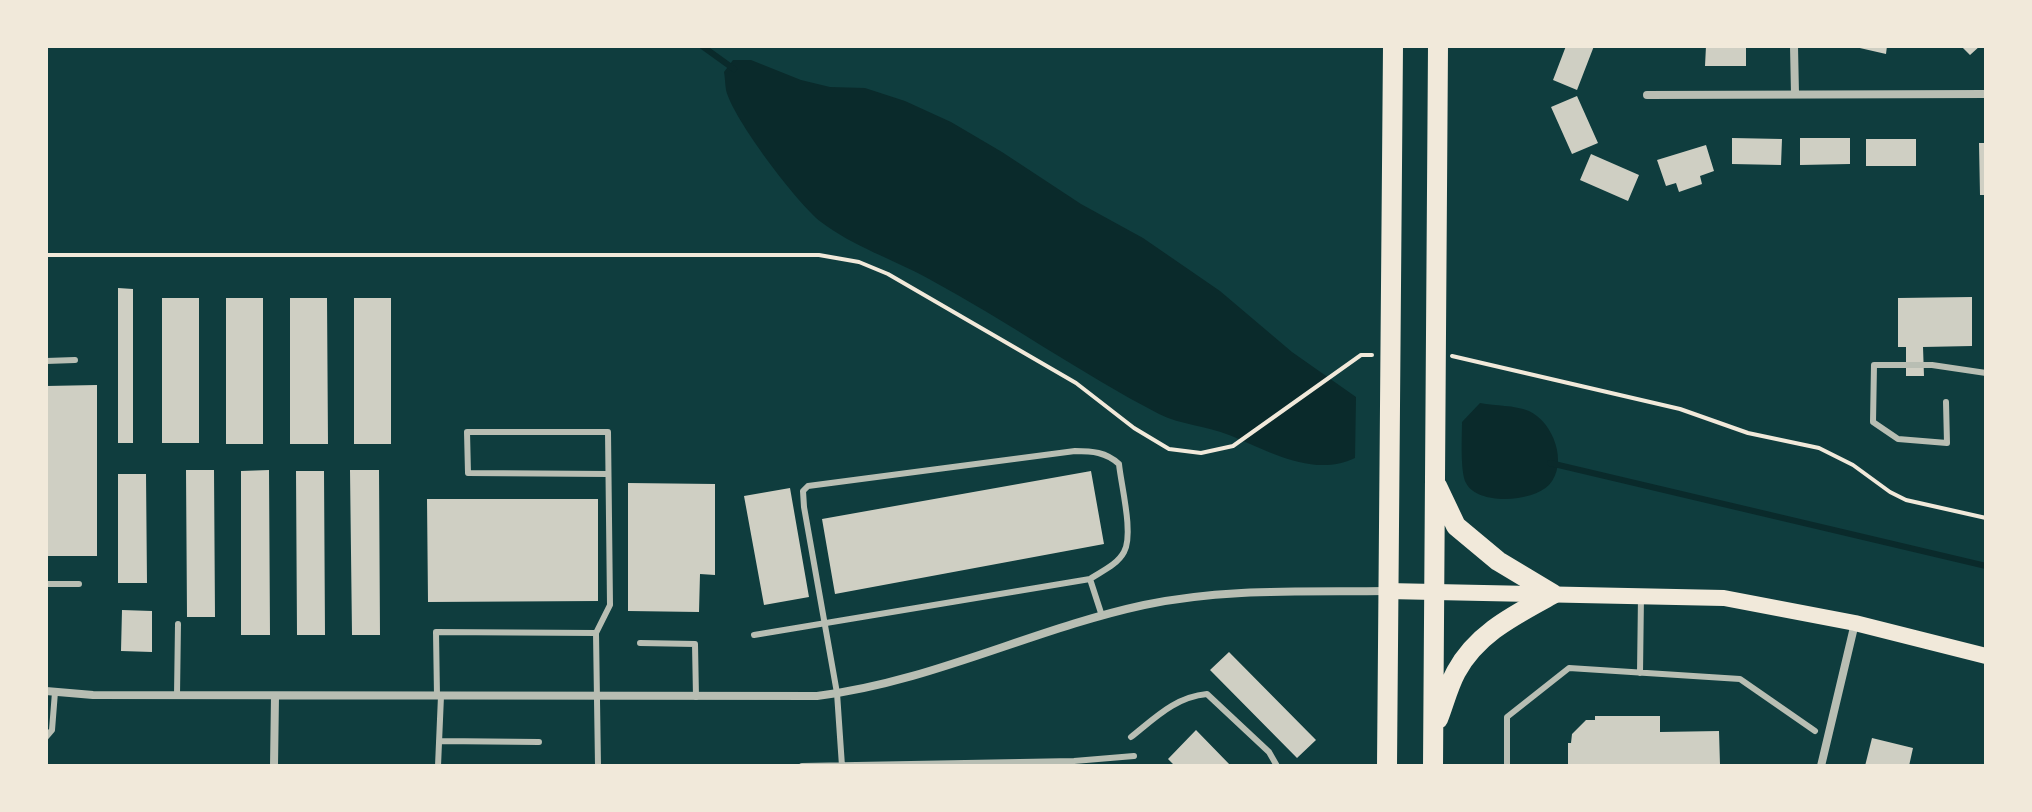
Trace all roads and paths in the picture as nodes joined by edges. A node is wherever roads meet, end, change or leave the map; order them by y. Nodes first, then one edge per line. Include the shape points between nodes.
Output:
1 (1393, 46) edge
2 (1438, 46) edge
3 (1794, 46) edge
4 (1795, 94) junction
5 (1986, 94) edge
6 (1647, 95) dead end
7 (46, 255) edge
8 (75, 360) dead end
9 (46, 361) edge
10 (1986, 373) edge
11 (1946, 402) dead end
12 (1680, 409) dead end
13 (1150, 438) dead end
14 (608, 474) junction
15 (1433, 479) junction
16 (1986, 518) edge
17 (1090, 579) junction
18 (46, 584) edge
19 (79, 584) dead end
20 (1387, 591) junction
21 (1433, 592) junction
22 (1553, 594) junction
23 (1641, 596) junction
24 (1102, 616) junction
25 (1855, 623) junction
26 (178, 624) dead end
27 (824, 624) junction
28 (596, 633) junction
29 (754, 635) dead end
30 (640, 643) dead end
31 (1986, 656) edge
32 (1640, 673) junction
33 (51, 691) edge
34 (837, 693) junction
35 (177, 695) junction
36 (275, 696) junction
37 (439, 696) junction
38 (597, 697) junction
39 (696, 697) junction
40 (1815, 731) dead end
41 (1433, 733) junction
42 (46, 737) edge
43 (1131, 737) dead end
44 (439, 741) junction
45 (539, 742) dead end
46 (1134, 756) dead end
47 (274, 766) edge
48 (438, 766) edge
49 (598, 766) edge
50 (802, 766) edge
51 (842, 766) edge
52 (1277, 766) edge
53 (1387, 766) edge
54 (1433, 766) edge
55 (1507, 766) edge
56 (1821, 766) edge

1 - 20 main road
2 - 15 main road
3 - 4 street
4 - 5 street
4 - 6 street
7 - 13 path via 841,258 888,274 1076,383
8 - 9 lane
10 - 11 lane via 1932,365 1874,365 1873,422 1898,439 1947,443
12 - 16 path via 1748,433 1819,448 1906,500
14 - 14 lane via 468,473 467,432 608,432
14 - 28 lane via 610,605
15 - 21 main road
15 - 22 main road via 1456,526 1498,561
17 - 24 lane
17 - 27 lane
17 - 27 lane via 1114,564 1129,538 1119,464 1095,451 808,486 804,507
18 - 19 lane
20 - 21 main road
20 - 24 street via 1226,594
20 - 53 main road
21 - 22 main road
21 - 41 main road
22 - 23 main road
22 - 41 main road via 1480,639 1456,672
23 - 25 main road via 1724,598
23 - 32 lane
24 - 34 street via 922,675
25 - 31 main road
25 - 56 street
26 - 35 lane
27 - 29 lane
27 - 34 lane
28 - 37 lane via 436,632
28 - 38 lane
30 - 39 lane via 695,644
32 - 40 lane via 1740,679
32 - 55 lane via 1569,668 1507,717
33 - 35 street
33 - 42 lane via 52,730
34 - 39 street
34 - 51 lane
35 - 36 street
36 - 37 street
36 - 47 street
37 - 38 street
37 - 44 lane
38 - 39 street
38 - 49 lane
41 - 54 main road
43 - 52 lane via 1178,701 1207,694 1269,752
44 - 45 lane
44 - 48 lane
46 - 51 lane
50 - 51 lane

